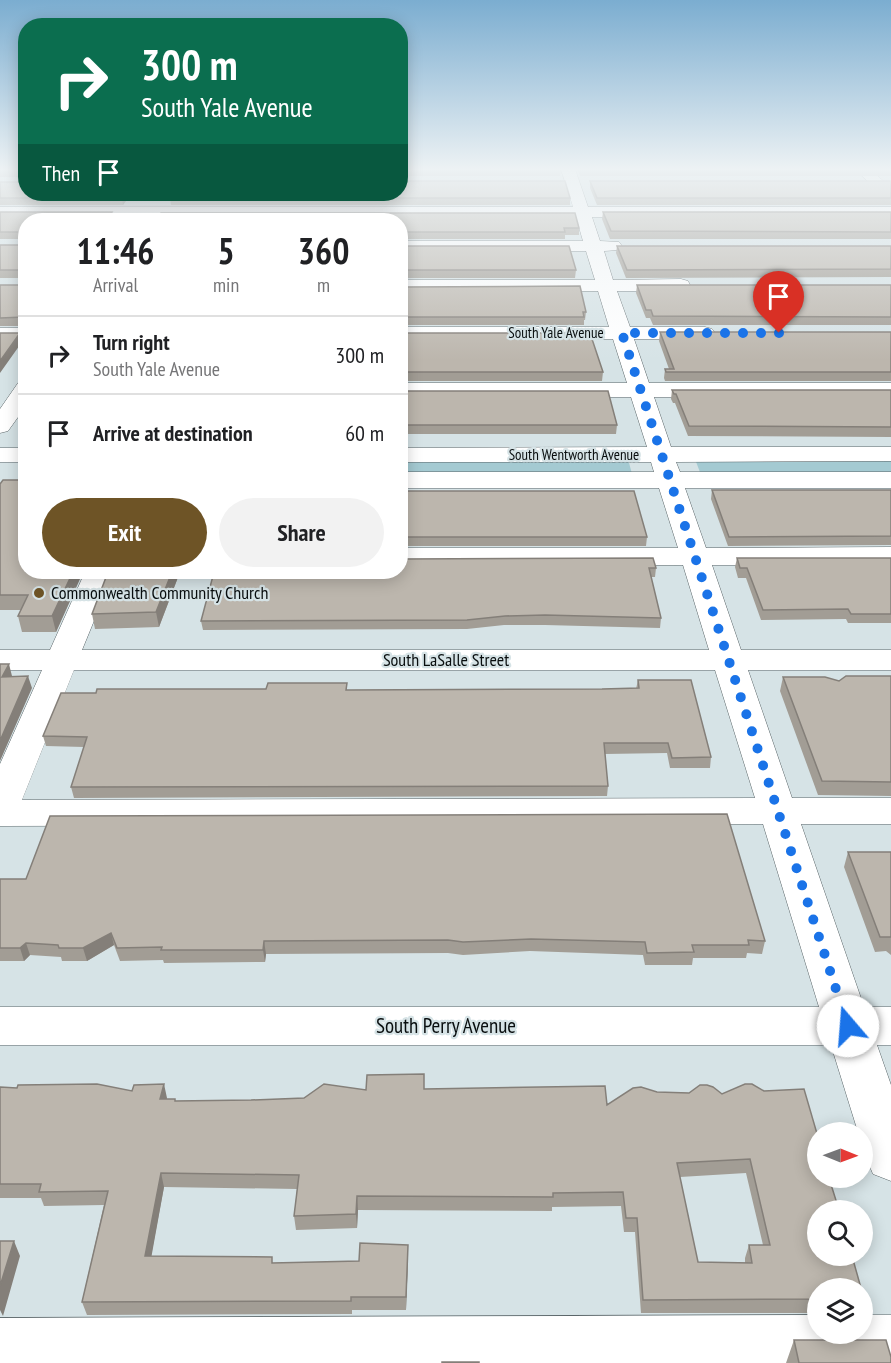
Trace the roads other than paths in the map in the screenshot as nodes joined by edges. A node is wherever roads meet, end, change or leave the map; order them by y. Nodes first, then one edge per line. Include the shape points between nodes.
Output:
1 (589, 233) edge
2 (408, 246) edge
3 (593, 246) junction
4 (636, 246) edge
5 (606, 285) junction
6 (696, 285) edge
7 (408, 286) edge
8 (408, 333) edge
9 (622, 333) junction
10 (727, 333) edge
11 (0, 334) edge
12 (18, 334) edge
13 (18, 390) edge
14 (408, 390) edge
15 (640, 390) junction
16 (891, 390) edge
17 (0, 391) edge
18 (18, 400) edge
19 (0, 426) edge
20 (891, 454) edge
21 (0, 455) edge
22 (18, 455) edge
23 (408, 455) edge
24 (665, 467) junction
25 (408, 480) edge
26 (891, 480) edge
27 (695, 556) junction
28 (891, 556) edge
29 (408, 557) edge
30 (96, 579) edge
31 (0, 660) edge
32 (62, 660) junction
33 (728, 660) junction
34 (891, 660) edge
35 (0, 807) edge
36 (778, 811) junction
37 (891, 811) edge
38 (0, 813) edge
39 (0, 1026) edge
40 (848, 1026) junction
41 (891, 1026) edge
42 (891, 1158) edge
43 (891, 1343) edge
44 (0, 1347) edge

1 - 3 street
2 - 3 street
3 - 4 street
3 - 5 street
5 - 6 street
5 - 7 street
5 - 9 street
8 - 9 street, South Yale Avenue
9 - 10 street, South Yale Avenue
9 - 15 street
11 - 12 street
13 - 17 street
14 - 15 street
15 - 16 street
15 - 24 street
18 - 19 street
20 - 24 street, South Wentworth Avenue
21 - 22 street
23 - 24 street, South Wentworth Avenue
24 - 25 street, South Wentworth Avenue
24 - 26 street, South Wentworth Avenue
24 - 27 street
27 - 28 street
27 - 29 street
27 - 33 street
30 - 32 street
31 - 32 street, South LaSalle Street
32 - 33 street, South LaSalle Street
32 - 35 street
33 - 34 street, South LaSalle Street
33 - 36 street
36 - 37 street
36 - 38 street
36 - 40 street
39 - 40 street, South Perry Avenue
40 - 41 street, South Perry Avenue
40 - 42 street
43 - 44 street

